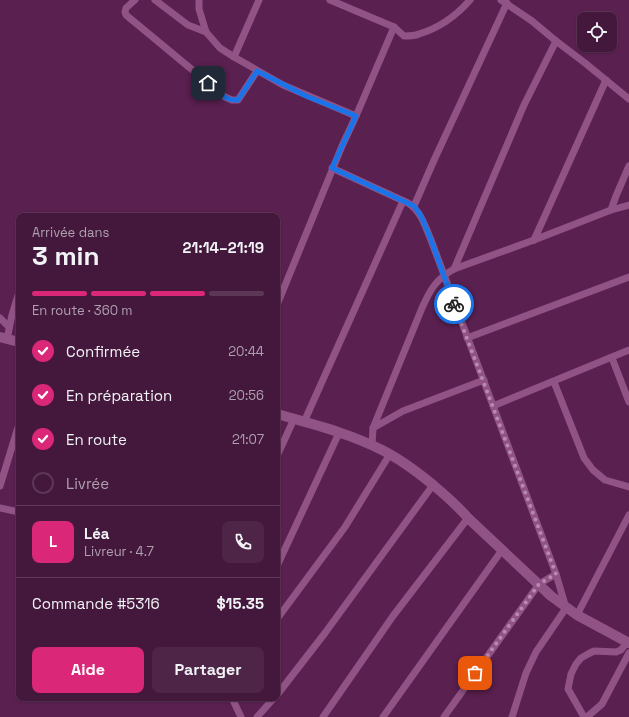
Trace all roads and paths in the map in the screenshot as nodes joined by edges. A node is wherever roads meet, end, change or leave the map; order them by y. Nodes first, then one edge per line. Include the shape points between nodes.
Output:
1 (135, 0) edge
2 (156, 0) edge
3 (199, 0) edge
4 (259, 0) edge
5 (330, 0) edge
6 (470, 0) edge
7 (504, 2) edge
8 (394, 27) junction
9 (206, 32) junction
10 (556, 41) junction
11 (234, 57) junction
12 (257, 71) junction
13 (606, 80) junction
14 (629, 98) edge
15 (356, 116) junction
16 (629, 166) edge
17 (332, 168) junction
18 (403, 201) junction
19 (629, 205) edge
20 (414, 206) junction
21 (611, 210) junction
22 (534, 240) junction
23 (454, 269) junction
24 (443, 275) junction
25 (629, 277) edge
26 (280, 298) edge
27 (16, 302) edge
28 (0, 318) edge
29 (9, 327) junction
30 (3, 338) edge
31 (467, 338) junction
32 (16, 341) edge
33 (629, 350) edge
34 (612, 358) junction
35 (484, 380) junction
36 (554, 382) junction
37 (629, 402) edge
38 (493, 406) junction
39 (280, 415) edge
40 (294, 419) junction
41 (304, 422) junction
42 (373, 428) junction
43 (339, 433) junction
44 (16, 434) edge
45 (372, 445) junction
46 (280, 449) edge
47 (390, 454) junction
48 (433, 485) junction
49 (0, 486) edge
50 (629, 487) edge
51 (0, 508) edge
52 (16, 511) edge
53 (629, 515) edge
54 (468, 518) junction
55 (502, 550) junction
56 (280, 560) edge
57 (556, 574) junction
58 (539, 584) junction
59 (566, 608) junction
60 (280, 615) edge
61 (577, 615) junction
62 (628, 643) edge
63 (629, 653) edge
64 (280, 691) edge
65 (233, 701) edge
66 (271, 701) edge
67 (241, 717) edge
68 (257, 717) edge
69 (323, 717) edge
70 (383, 717) edge
71 (444, 717) edge
72 (512, 717) edge
73 (584, 717) edge
74 (587, 717) edge

1 - 12 street via 126,8 126,15 225,97 238,100
2 - 9 street via 188,25
3 - 9 street
4 - 11 street
5 - 8 street
6 - 8 street via 454,16 418,35 404,36
7 - 10 street
7 - 20 street
8 - 15 street
9 - 11 street via 220,48
10 - 13 street
10 - 23 street via 524,105
11 - 12 street
12 - 15 street via 306,96
13 - 14 street
13 - 22 street
15 - 17 street
16 - 21 street
17 - 18 street
17 - 26 street
18 - 20 street
18 - 41 street
19 - 21 street
20 - 24 street via 421,216
21 - 22 street
22 - 23 street
23 - 24 street
24 - 31 street
24 - 42 street via 428,295
25 - 31 street
27 - 29 street
28 - 29 street
29 - 30 street
30 - 32 street
31 - 35 street
33 - 34 street
34 - 36 street
34 - 37 street
35 - 38 street
35 - 42 street via 403,411
36 - 38 street
36 - 50 street via 584,458 592,470 605,480
38 - 57 street
39 - 40 street
40 - 41 street
40 - 46 street
41 - 43 street
42 - 45 street
43 - 45 street
43 - 56 street
44 - 49 street
45 - 47 street
47 - 48 street
47 - 60 street via 345,527
48 - 54 street
48 - 64 street
51 - 52 street
53 - 61 street
54 - 55 street
54 - 69 street via 397,610
55 - 58 street
55 - 70 street
57 - 58 street
57 - 59 street
58 - 59 street
58 - 71 street
59 - 61 street
59 - 72 street via 536,652 526,673
61 - 62 street
62 - 73 street via 616,652 594,651 576,664 568,689
63 - 74 street via 602,704
65 - 67 street
66 - 68 street

